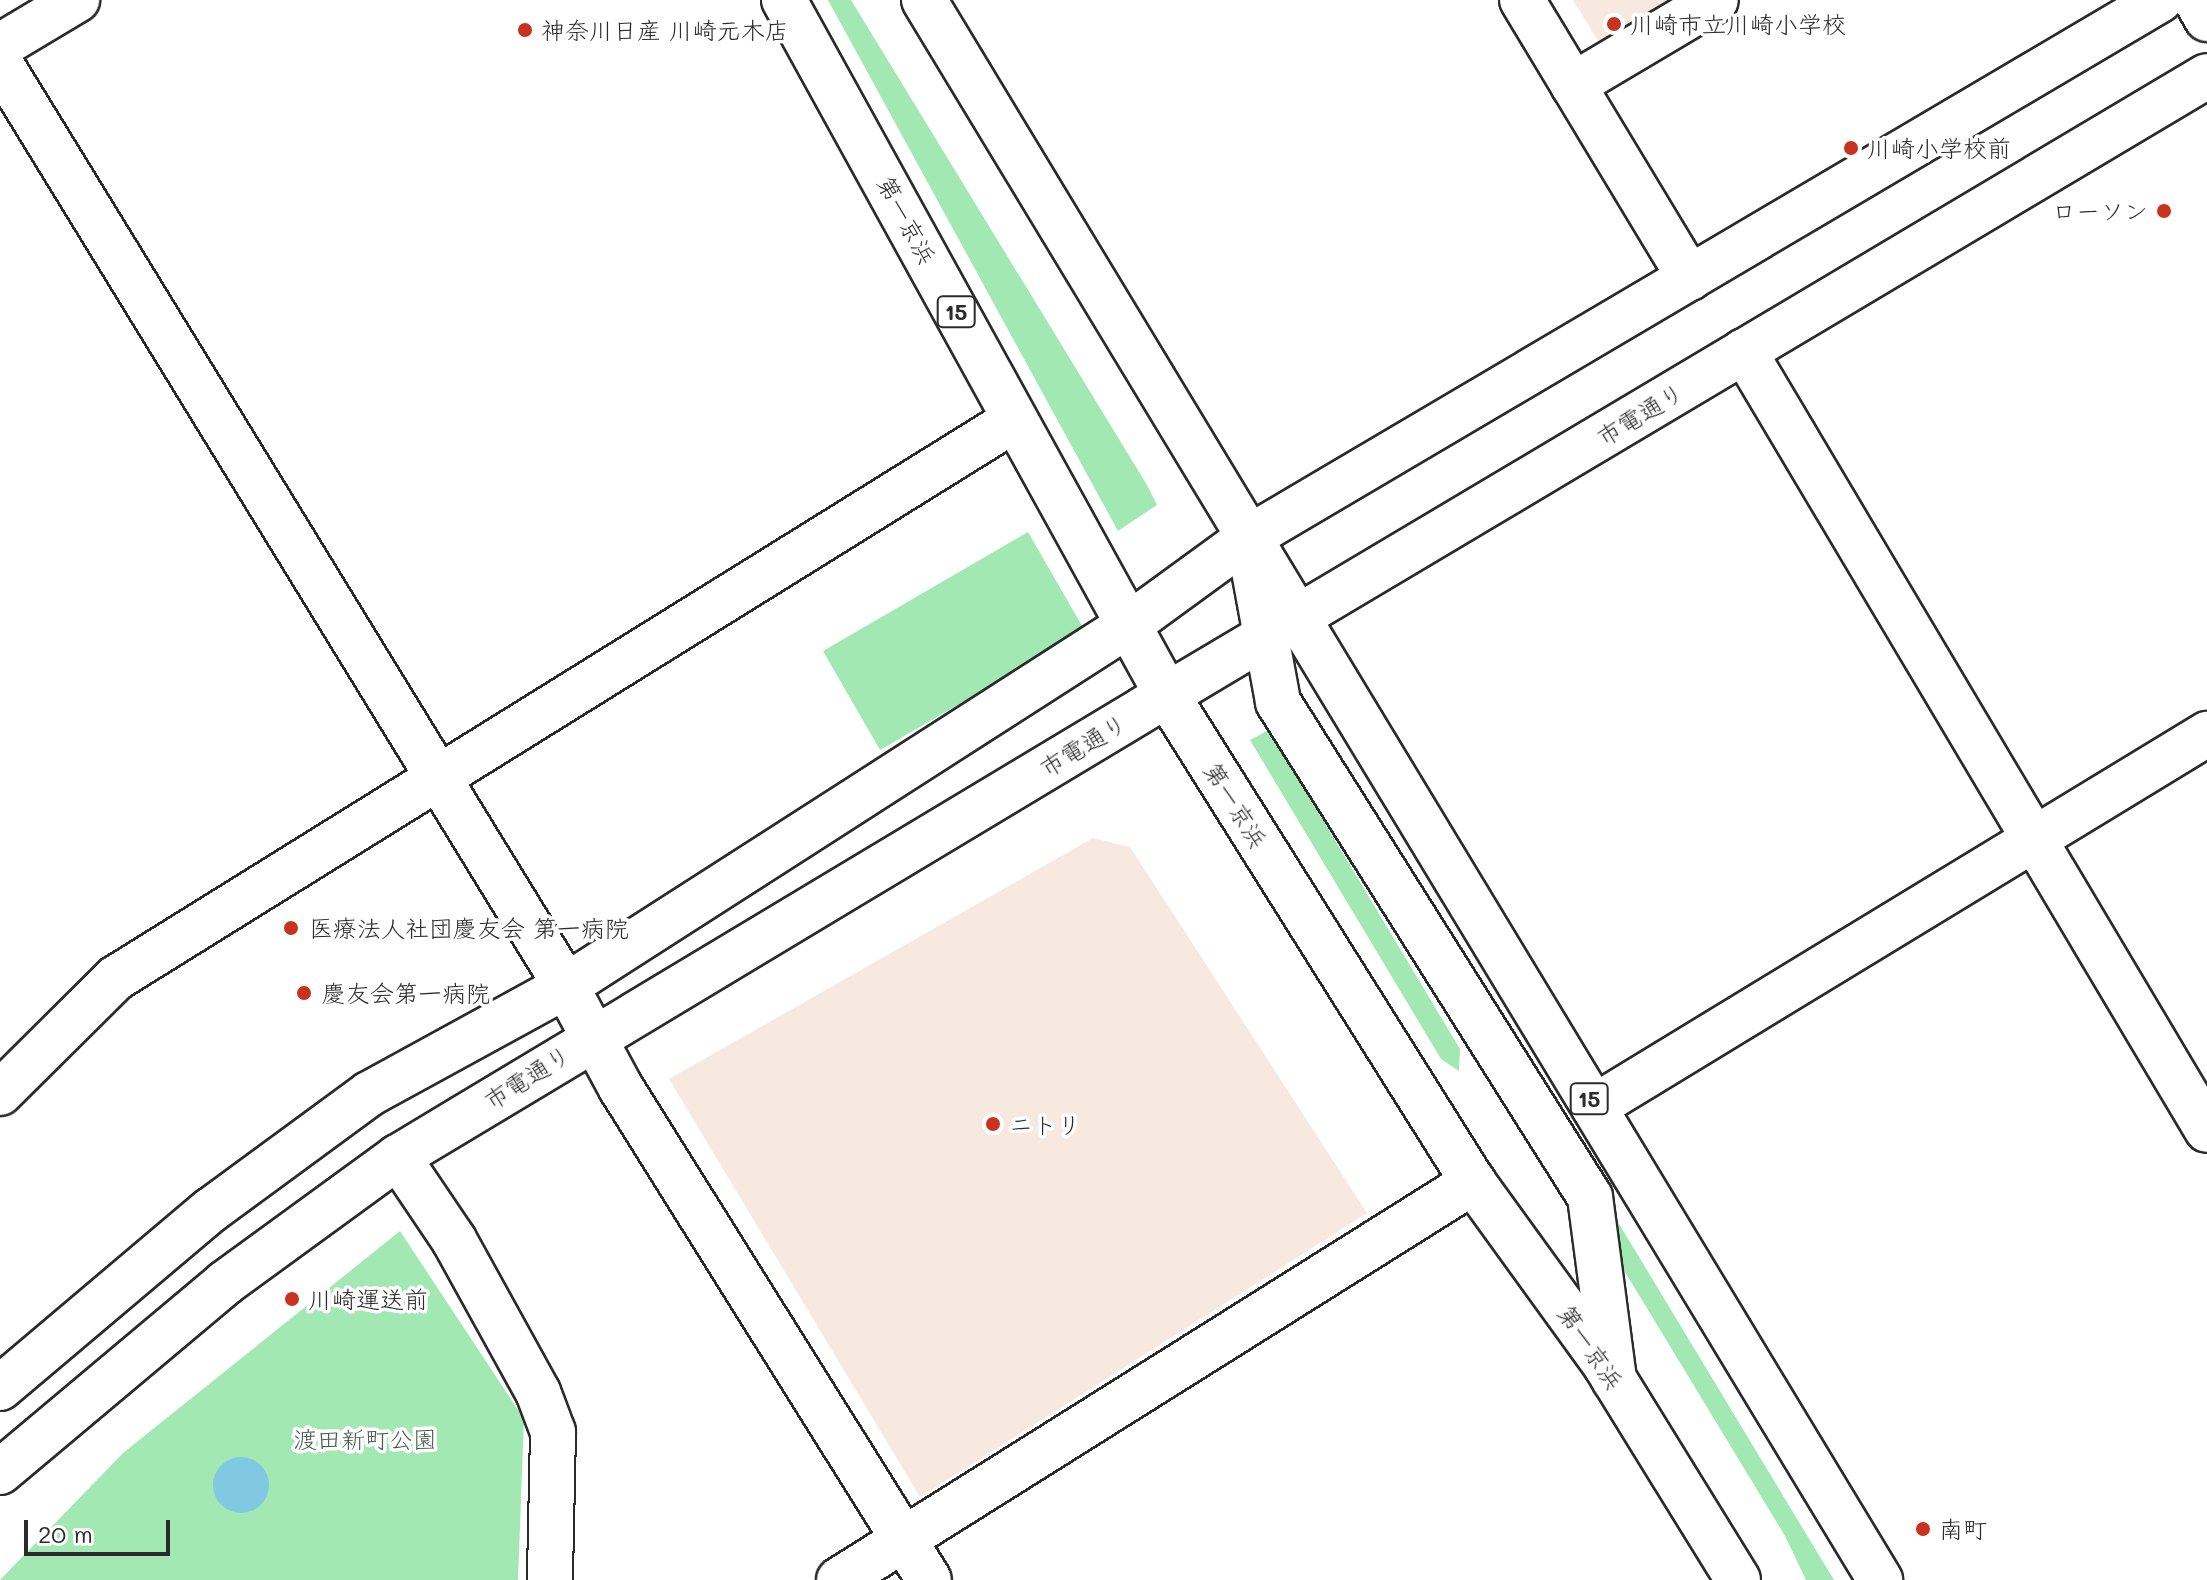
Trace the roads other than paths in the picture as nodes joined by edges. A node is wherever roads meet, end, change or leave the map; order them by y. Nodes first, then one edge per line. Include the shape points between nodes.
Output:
1 (77, 0) edge
2 (784, 0) edge
3 (924, 0) edge
4 (1522, 0) edge
5 (1716, 0) edge
6 (2160, 0) edge
7 (2196, 0) edge
8 (2207, 19) edge
9 (0, 46) edge
10 (0, 63) edge
11 (2207, 76) edge
12 (1573, 85) junction
13 (1690, 278) junction
14 (1744, 351) junction
15 (1014, 420) junction
16 (1248, 538) junction
17 (1130, 624) junction
18 (1283, 628) junction
19 (1167, 695) junction
20 (2207, 734) edge
21 (435, 776) junction
22 (2035, 839) junction
23 (566, 986) junction
24 (591, 1037) junction
25 (0, 1093) edge
26 (1594, 1107) junction
27 (2207, 1130) edge
28 (398, 1157) junction
29 (1473, 1182) junction
30 (1614, 1379) junction
31 (0, 1388) edge
32 (0, 1472) edge
33 (904, 1539) junction
34 (550, 1580) edge
35 (839, 1580) edge
36 (929, 1580) edge
37 (1738, 1580) edge
38 (1880, 1580) edge

1 - 9 main road
2 - 15 main road, 第一京浜 / 15
3 - 16 main road, 15
4 - 12 main road
5 - 12 main road
6 - 13 main road
7 - 8 main road
10 - 21 main road
11 - 14 main road, 市電通り
12 - 13 main road
13 - 16 main road
14 - 18 main road, 市電通り
14 - 22 main road
15 - 17 main road, 第一京浜 / 15
15 - 21 main road via 955,461
16 - 17 main road
16 - 18 main road, 15
17 - 19 main road, 第一京浜 / 15
17 - 23 main road
18 - 19 main road, 市電通り
18 - 26 main road, 15
18 - 30 main road via 1278,702 1590,1197
19 - 24 main road, 市電通り
19 - 29 main road, 第一京浜 / 15
20 - 22 main road
21 - 23 main road
21 - 25 main road via 116,978
22 - 26 main road
22 - 27 main road
23 - 24 main road
23 - 31 main road via 369,1094 211,1210
24 - 28 main road, 市電通り
24 - 33 main road
26 - 38 main road, 15
28 - 32 main road, 市電通り via 225,1283
28 - 34 main road via 454,1240 538,1392 553,1432
29 - 30 main road, 第一京浜 / 15
29 - 33 main road
30 - 37 main road, 第一京浜 / 15
33 - 35 main road
33 - 36 main road

